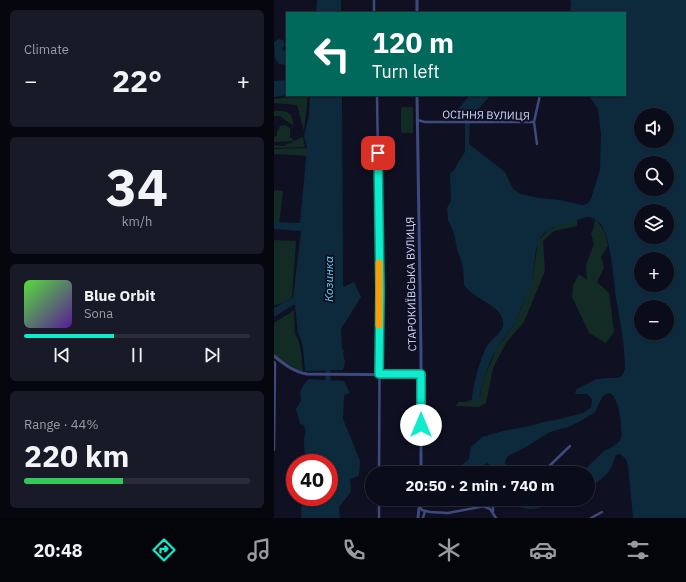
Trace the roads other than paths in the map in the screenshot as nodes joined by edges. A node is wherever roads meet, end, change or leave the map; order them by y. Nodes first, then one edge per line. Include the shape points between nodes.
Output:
1 (374, 0) edge
2 (417, 0) edge
3 (374, 12) edge
4 (417, 12) edge
5 (377, 96) edge
6 (417, 96) edge
7 (540, 96) edge
8 (417, 120) junction
9 (534, 122) junction
10 (537, 144) dead end
11 (275, 359) edge
12 (379, 374) junction
13 (421, 374) junction
14 (570, 446) dead end
15 (274, 450) edge
16 (379, 466) edge
17 (421, 466) edge
18 (549, 466) edge
19 (379, 506) edge
20 (487, 506) edge
21 (494, 506) edge
22 (420, 507) joint
23 (478, 507) junction
24 (425, 511) junction
25 (602, 512) dead end
26 (493, 513) junction
27 (379, 518) edge
28 (418, 518) edge
29 (423, 518) edge
30 (496, 518) edge
31 (591, 518) edge

1 - 3 street
2 - 4 street
5 - 12 street
6 - 8 street, СТАРОКИЇВСЬКА ВУЛИЦЯ
7 - 9 street
8 - 9 street, ОСІННЯ ВУЛИЦЯ
8 - 13 street, СТАРОКИЇВСЬКА ВУЛИЦЯ
9 - 10 street, ОСІННЯ ВУЛИЦЯ
11 - 12 street via 299,373
11 - 15 street
12 - 13 street
12 - 16 street
13 - 17 street, СТАРОКИЇВСЬКА ВУЛИЦЯ
14 - 18 street
19 - 27 street
20 - 23 street
21 - 26 street
22 - 24 street
22 - 28 street
23 - 24 street via 448,513
23 - 26 street via 486,507
24 - 29 street
25 - 31 street
26 - 30 street

